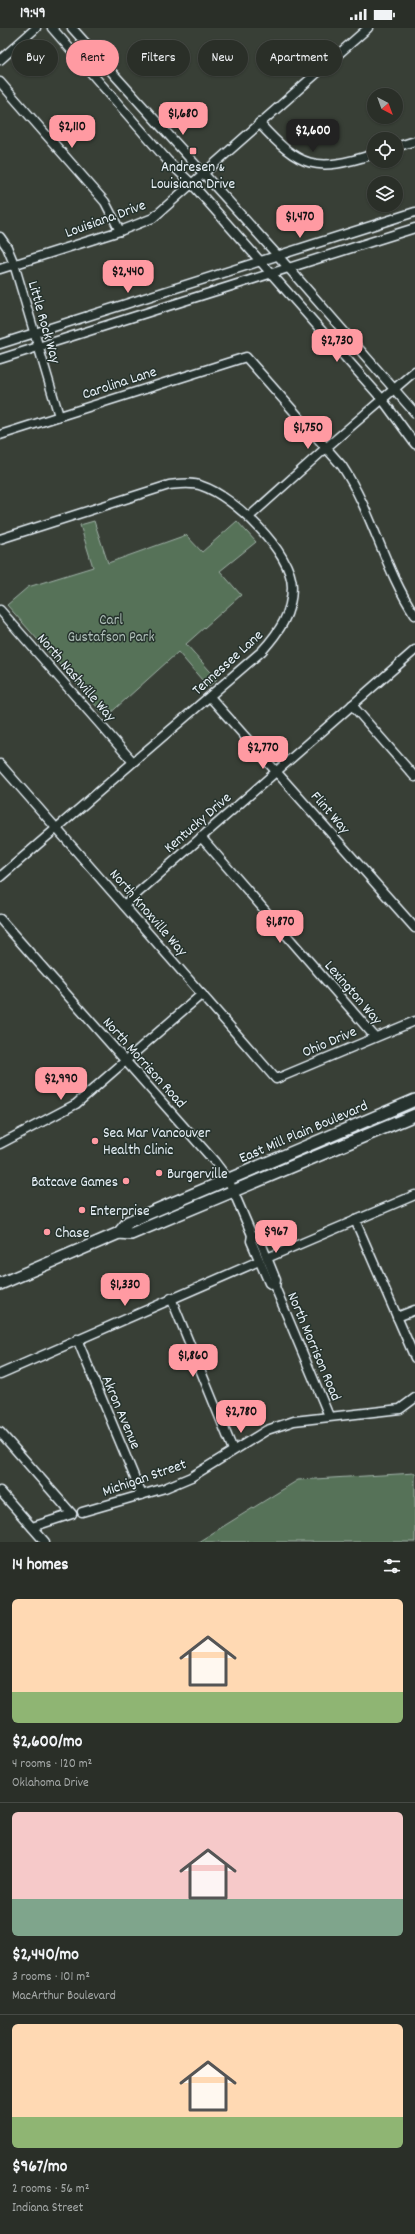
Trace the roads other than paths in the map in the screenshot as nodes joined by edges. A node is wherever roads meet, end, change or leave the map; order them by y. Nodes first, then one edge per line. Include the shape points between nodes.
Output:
1 (36, 28) edge
2 (52, 28) edge
3 (72, 28) edge
4 (368, 28) edge
5 (0, 60) edge
6 (0, 82) edge
7 (259, 124) junction
8 (415, 141) edge
9 (403, 145) edge
10 (367, 156) edge
11 (203, 174) junction
12 (192, 184) junction
13 (415, 212) edge
14 (415, 228) edge
15 (120, 231) junction
16 (0, 237) edge
17 (279, 257) junction
18 (261, 262) junction
19 (14, 264) junction
20 (0, 268) edge
21 (289, 268) junction
22 (272, 274) junction
23 (34, 334) junction
24 (0, 344) edge
25 (38, 347) junction
26 (0, 359) edge
27 (415, 371) edge
28 (394, 388) junction
29 (382, 399) junction
30 (415, 414) edge
31 (59, 416) junction
32 (0, 435) edge
33 (415, 444) edge
34 (327, 447) junction
35 (249, 517) junction
36 (0, 540) edge
37 (0, 610) edge
38 (415, 615) edge
39 (415, 650) edge
40 (210, 697) junction
41 (352, 706) junction
42 (133, 762) junction
43 (0, 764) edge
44 (277, 771) junction
45 (415, 777) edge
46 (56, 828) junction
47 (201, 837) junction
48 (0, 878) edge
49 (124, 906) junction
50 (0, 919) edge
51 (415, 928) edge
52 (202, 994) junction
53 (415, 1021) edge
54 (375, 1037) junction
55 (126, 1062) junction
56 (276, 1078) joint
57 (415, 1100) edge
58 (415, 1115) edge
59 (0, 1144) edge
60 (228, 1180) junction
61 (234, 1191) junction
62 (415, 1195) edge
63 (355, 1220) junction
64 (119, 1233) junction
65 (263, 1259) junction
66 (0, 1284) edge
67 (170, 1298) junction
68 (415, 1310) edge
69 (398, 1317) junction
70 (77, 1339) junction
71 (415, 1358) edge
72 (0, 1374) edge
73 (415, 1399) edge
74 (329, 1416) junction
75 (0, 1432) edge
76 (234, 1450) junction
77 (0, 1491) edge
78 (142, 1495) junction
79 (82, 1512) dead end
80 (32, 1527) junction
81 (45, 1542) edge

1 - 5 street
2 - 12 street via 168,161
3 - 11 street
4 - 7 street, Louisiana Drive
6 - 15 street via 105,202
7 - 10 street via 287,152 298,159 332,165
7 - 11 street, Louisiana Drive
8 - 9 street
11 - 12 street, Louisiana Drive
11 - 17 street
12 - 15 street, Louisiana Drive via 152,218
12 - 18 street
13 - 17 street
14 - 21 street
15 - 19 street, Louisiana Drive
16 - 19 street, Little Rock Way
17 - 18 street
17 - 21 street
18 - 22 street
18 - 23 street
19 - 20 street, Louisiana Drive
19 - 23 street, Little Rock Way
21 - 22 street
21 - 28 street
22 - 25 street
22 - 29 street
23 - 24 street
23 - 25 street, Little Rock Way
25 - 26 street
25 - 31 street, Little Rock Way
27 - 28 street
28 - 29 street
28 - 30 street
29 - 33 street
29 - 34 street
31 - 32 street, Carolina Lane
31 - 34 street, Carolina Lane via 246,356
34 - 35 street
34 - 38 street via 356,487 388,566
35 - 36 street, Tennessee Lane via 233,502 201,485 169,485
35 - 40 street, Tennessee Lane via 276,548 287,569 292,585 290,602 286,620 277,634 262,651
37 - 42 street, North Nashville Way
39 - 41 street, Kentucky Drive
40 - 42 street, Tennessee Lane
40 - 44 street, Flint Way
41 - 44 street, Kentucky Drive
41 - 45 street
42 - 46 street, Tennessee Lane
43 - 46 street, North Knoxville Way
44 - 47 street, Kentucky Drive
44 - 51 street, Flint Way
46 - 48 street, Tennessee Lane
46 - 49 street, North Knoxville Way
47 - 49 street, Kentucky Drive
47 - 54 street, Lexington Way
49 - 52 street, North Knoxville Way
50 - 55 street, North Morrison Road
52 - 55 street
52 - 56 street, North Knoxville Way
53 - 54 street, Ohio Drive
54 - 56 street, Ohio Drive
55 - 59 street via 76,1104
55 - 60 street, North Morrison Road
57 - 60 main road, East Mill Plain Boulevard
58 - 61 main road, East Mill Plain Boulevard
60 - 61 street, North Morrison Road
60 - 64 main road, East Mill Plain Boulevard via 128,1222
61 - 64 main road, East Mill Plain Boulevard via 132,1234
61 - 65 street, North Morrison Road via 252,1235 258,1238
62 - 63 street
63 - 65 street
63 - 69 street
64 - 66 main road, East Mill Plain Boulevard
65 - 67 street
65 - 74 street, North Morrison Road via 276,1280 275,1287
67 - 70 street
67 - 76 street
68 - 69 street
69 - 71 street
70 - 72 street
70 - 78 street, Akron Avenue
73 - 74 street, Michigan Street via 400,1409
74 - 76 street, Michigan Street via 294,1421 267,1430
75 - 80 street via 72,1514
76 - 78 street, Michigan Street via 191,1477
77 - 80 street
78 - 79 street, Michigan Street
80 - 81 street

